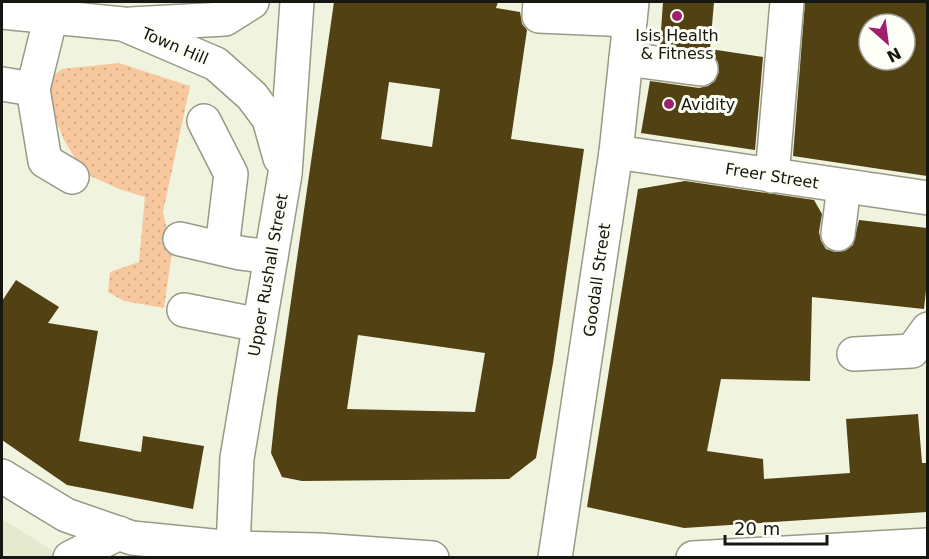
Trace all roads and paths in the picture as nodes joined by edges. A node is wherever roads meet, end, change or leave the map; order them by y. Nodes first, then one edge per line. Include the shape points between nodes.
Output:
1 (252, 2) edge
2 (297, 2) edge
3 (540, 2) edge
4 (787, 2) edge
5 (631, 11) edge
6 (2, 12) edge
7 (51, 16) junction
8 (123, 24) junction
9 (626, 59) junction
10 (701, 69) dead end
11 (2, 84) edge
12 (33, 89) junction
13 (204, 121) dead end
14 (616, 152) junction
15 (285, 174) junction
16 (772, 176) junction
17 (72, 177) dead end
18 (844, 186) junction
19 (921, 190) edge
20 (838, 234) dead end
21 (180, 238) dead end
22 (222, 249) junction
23 (271, 257) junction
24 (184, 310) dead end
25 (259, 325) junction
26 (927, 329) edge
27 (854, 354) dead end
28 (2, 476) edge
29 (125, 536) junction
30 (927, 545) edge
31 (234, 553) edge
32 (70, 558) edge
33 (158, 558) edge
34 (432, 558) edge
35 (555, 558) edge
36 (693, 558) edge

1 - 8 street via 225,20
2 - 15 street, Upper Rushall Street
3 - 5 street via 539,16
4 - 16 street
5 - 9 street, Goodall Street
6 - 7 street, Town Hill
7 - 8 street, Town Hill
7 - 12 street
8 - 15 street, Town Hill via 216,64 231,76 269,120
9 - 10 street
9 - 14 street, Goodall Street
11 - 12 street
12 - 17 street via 45,161
13 - 22 street via 231,174
14 - 16 street, Freer Street
14 - 35 street, Goodall Street
15 - 23 street, Upper Rushall Street
16 - 18 street, Freer Street
18 - 19 street, Freer Street
18 - 20 street
21 - 22 street
22 - 23 street
23 - 25 street, Upper Rushall Street
24 - 25 street
25 - 31 street, Upper Rushall Street via 237,458
26 - 27 street via 912,351
28 - 29 street via 66,515
29 - 31 street
29 - 32 street
29 - 33 street
30 - 36 street
31 - 34 street via 319,550

